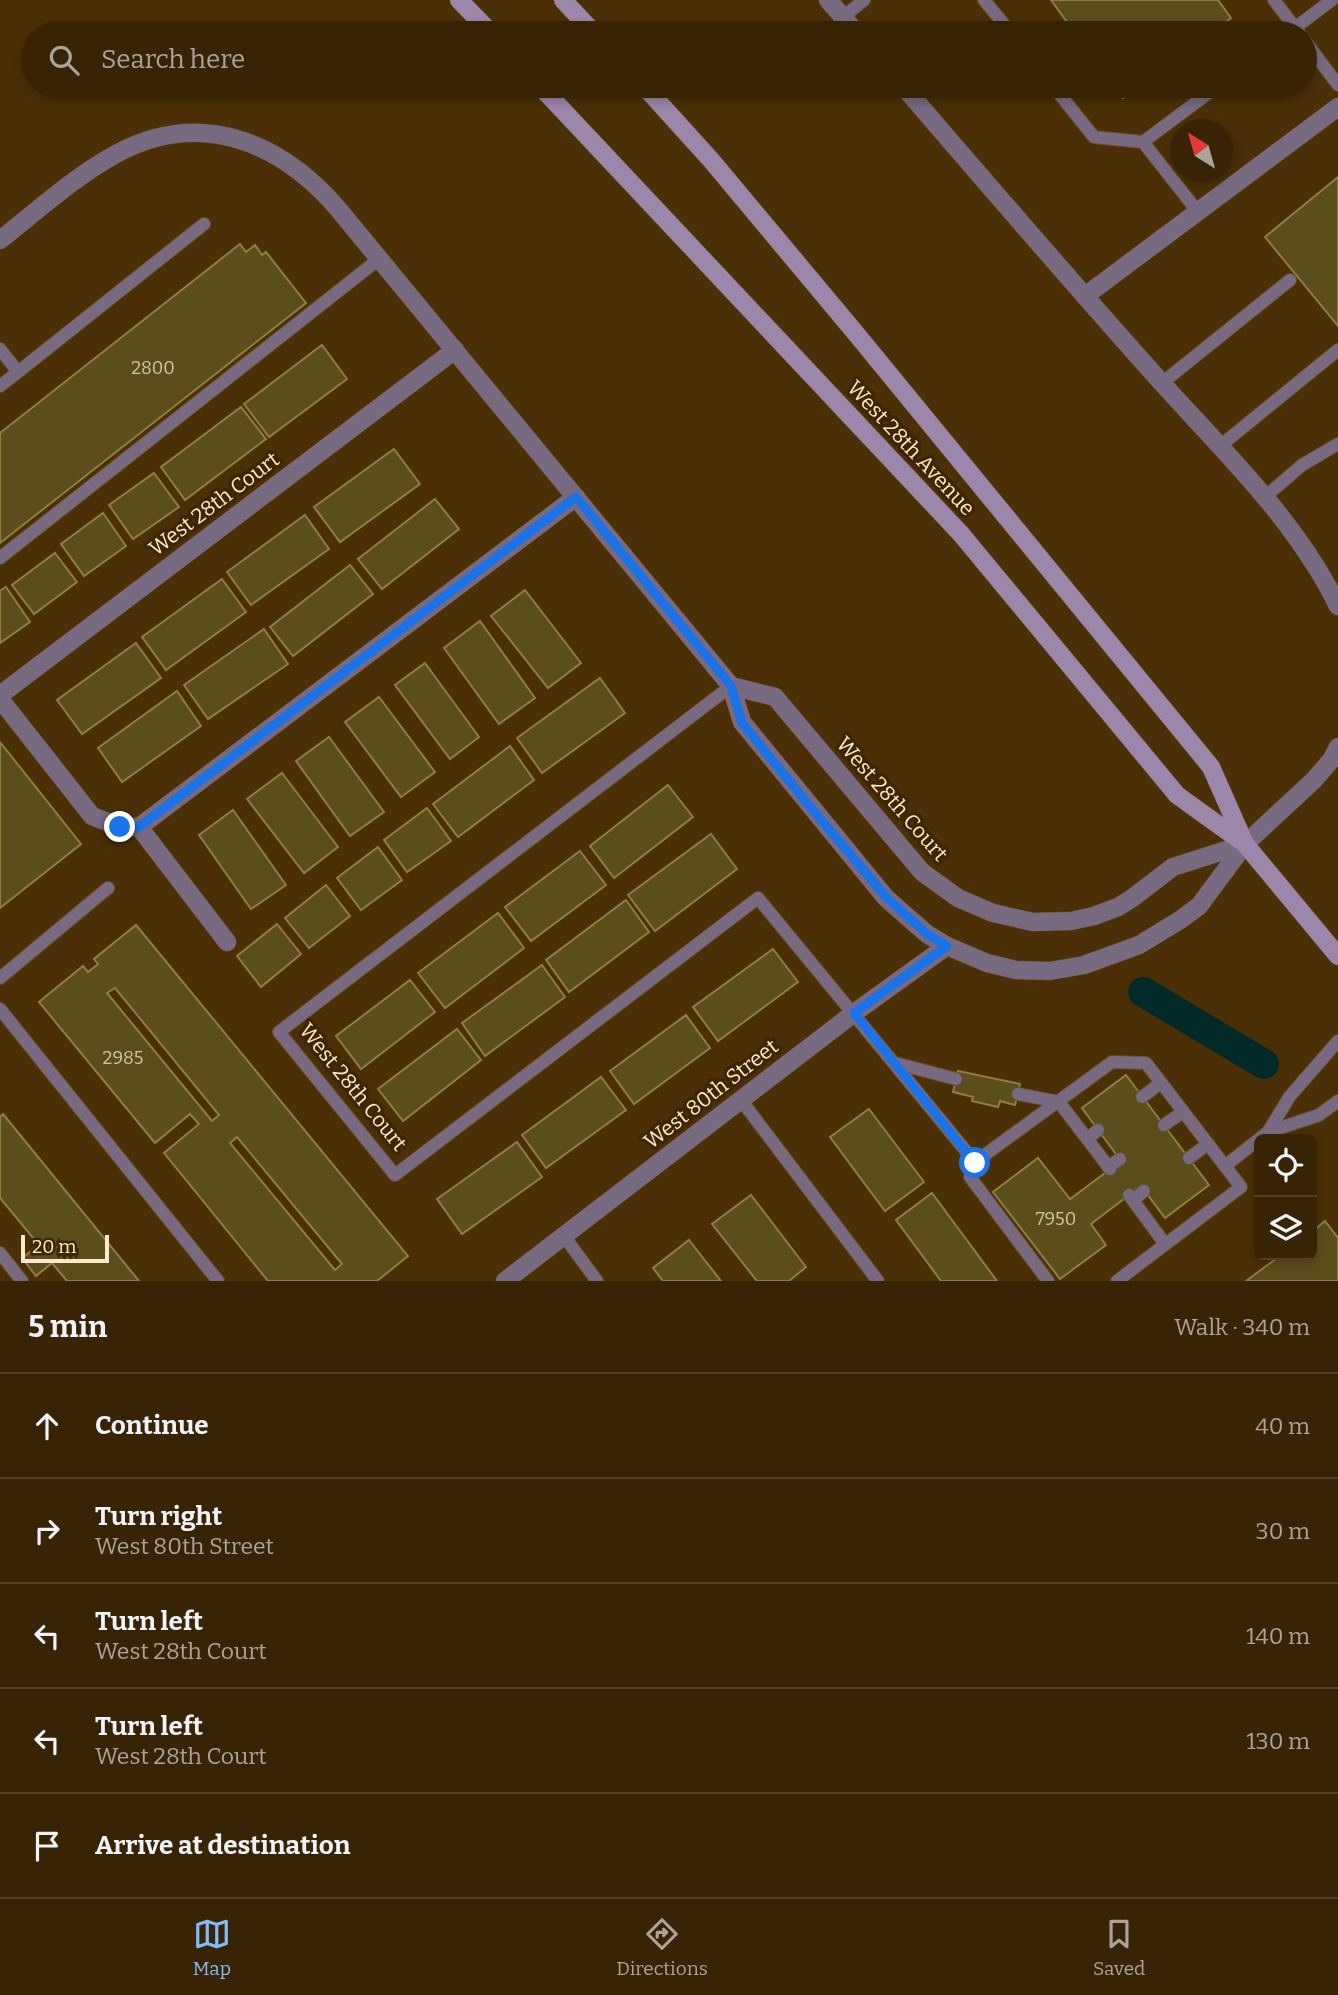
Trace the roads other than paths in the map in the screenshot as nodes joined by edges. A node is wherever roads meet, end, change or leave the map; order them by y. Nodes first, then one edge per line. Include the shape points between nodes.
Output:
1 (459, 0) edge
2 (563, 0) edge
3 (828, 0) edge
4 (864, 0) edge
5 (984, 0) edge
6 (1274, 0) edge
7 (1332, 0) edge
8 (843, 17) junction
9 (479, 21) edge
10 (583, 21) edge
11 (846, 21) edge
12 (1001, 21) edge
13 (1287, 21) edge
14 (1307, 21) edge
15 (1317, 57) edge
16 (1338, 85) edge
17 (551, 98) edge
18 (655, 98) edge
19 (912, 98) edge
20 (1063, 98) edge
21 (1203, 98) edge
22 (1338, 107) edge
23 (1143, 142) junction
24 (1198, 212) junction
25 (204, 224) dead end
26 (0, 240) edge
27 (379, 258) junction
28 (1290, 280) dead end
29 (1085, 296) junction
30 (0, 349) edge
31 (455, 350) junction
32 (1338, 350) edge
33 (18, 372) junction
34 (1162, 383) junction
35 (0, 386) edge
36 (1338, 444) edge
37 (1220, 446) junction
38 (576, 497) junction
39 (1265, 497) junction
40 (0, 558) edge
41 (1338, 606) edge
42 (731, 686) junction
43 (0, 697) edge
44 (1338, 747) edge
45 (139, 827) junction
46 (1245, 844) junction
47 (108, 888) dead end
48 (227, 942) dead end
49 (947, 946) junction
50 (1335, 947) edge
51 (0, 978) edge
52 (0, 1009) edge
53 (854, 1013) junction
54 (1338, 1041) edge
55 (895, 1063) junction
56 (956, 1079) dead end
57 (1161, 1083) junction
58 (1018, 1094) dead end
59 (1142, 1097) dead end
60 (741, 1100) junction
61 (1338, 1101) edge
62 (1059, 1102) junction
63 (1183, 1112) junction
64 (1164, 1125) dead end
65 (1098, 1130) dead end
66 (1268, 1132) junction
67 (1087, 1139) junction
68 (1208, 1144) junction
69 (1189, 1158) dead end
70 (1120, 1159) dead end
71 (975, 1163) junction
72 (1225, 1166) junction
73 (1144, 1191) dead end
74 (564, 1236) junction
75 (1166, 1244) junction
76 (0, 1253) edge
77 (22, 1281) edge
78 (218, 1281) edge
79 (505, 1281) edge
80 (597, 1281) edge
81 (878, 1281) edge
82 (1048, 1281) edge
83 (1117, 1281) edge

1 - 9 main road
2 - 10 main road
3 - 8 street
4 - 8 lane
5 - 12 lane
6 - 13 lane
7 - 14 lane
8 - 11 street
15 - 16 lane
17 - 46 main road, West 28th Avenue via 961,534 1177,795
18 - 46 main road, West 28th Avenue via 858,336 1212,768
19 - 29 street
20 - 23 lane via 1094,137
21 - 23 lane
22 - 24 street
23 - 24 lane
24 - 29 street
25 - 33 lane
26 - 27 street via 76,181 132,147 180,135 215,135 274,154 310,179
27 - 31 street
27 - 40 lane
28 - 34 lane
29 - 34 street
30 - 33 lane
31 - 38 street
31 - 43 street, West 28th Court
32 - 37 lane
33 - 35 lane
34 - 37 street
36 - 39 lane via 1302,465
37 - 39 street
38 - 42 street
38 - 45 street
39 - 41 street via 1315,565
42 - 46 street, West 28th Court via 775,697 922,872 958,898 993,913 1043,922 1094,916 1132,899 1173,867
42 - 49 street via 742,723 811,808 887,898
42 - 53 lane, West 28th Court via 279,1032 395,1175 758,898
43 - 45 street, West 28th Court via 92,816 120,827
44 - 46 street via 1308,786
45 - 48 street
46 - 49 street via 1199,906 1121,953 1065,969 1034,971 987,963
46 - 50 main road, West 28th Avenue
47 - 51 lane
49 - 53 street, West 80th Street
52 - 78 lane
53 - 55 lane
53 - 60 street, West 80th Street
54 - 66 lane via 1290,1096
55 - 56 lane
55 - 71 lane
57 - 59 lane
57 - 62 lane via 1146,1063 1112,1062
57 - 63 lane
58 - 62 lane
60 - 74 street, West 80th Street
60 - 81 lane
61 - 66 lane via 1319,1115
62 - 67 lane
62 - 71 lane
63 - 64 lane
63 - 68 lane
65 - 67 lane
66 - 72 lane
67 - 70 lane via 1109,1168
68 - 69 lane
68 - 72 lane
71 - 82 lane via 970,1177
72 - 75 lane via 1241,1186
73 - 75 lane via 1131,1198
74 - 79 street, West 80th Street
74 - 80 lane
75 - 83 lane
76 - 77 lane

